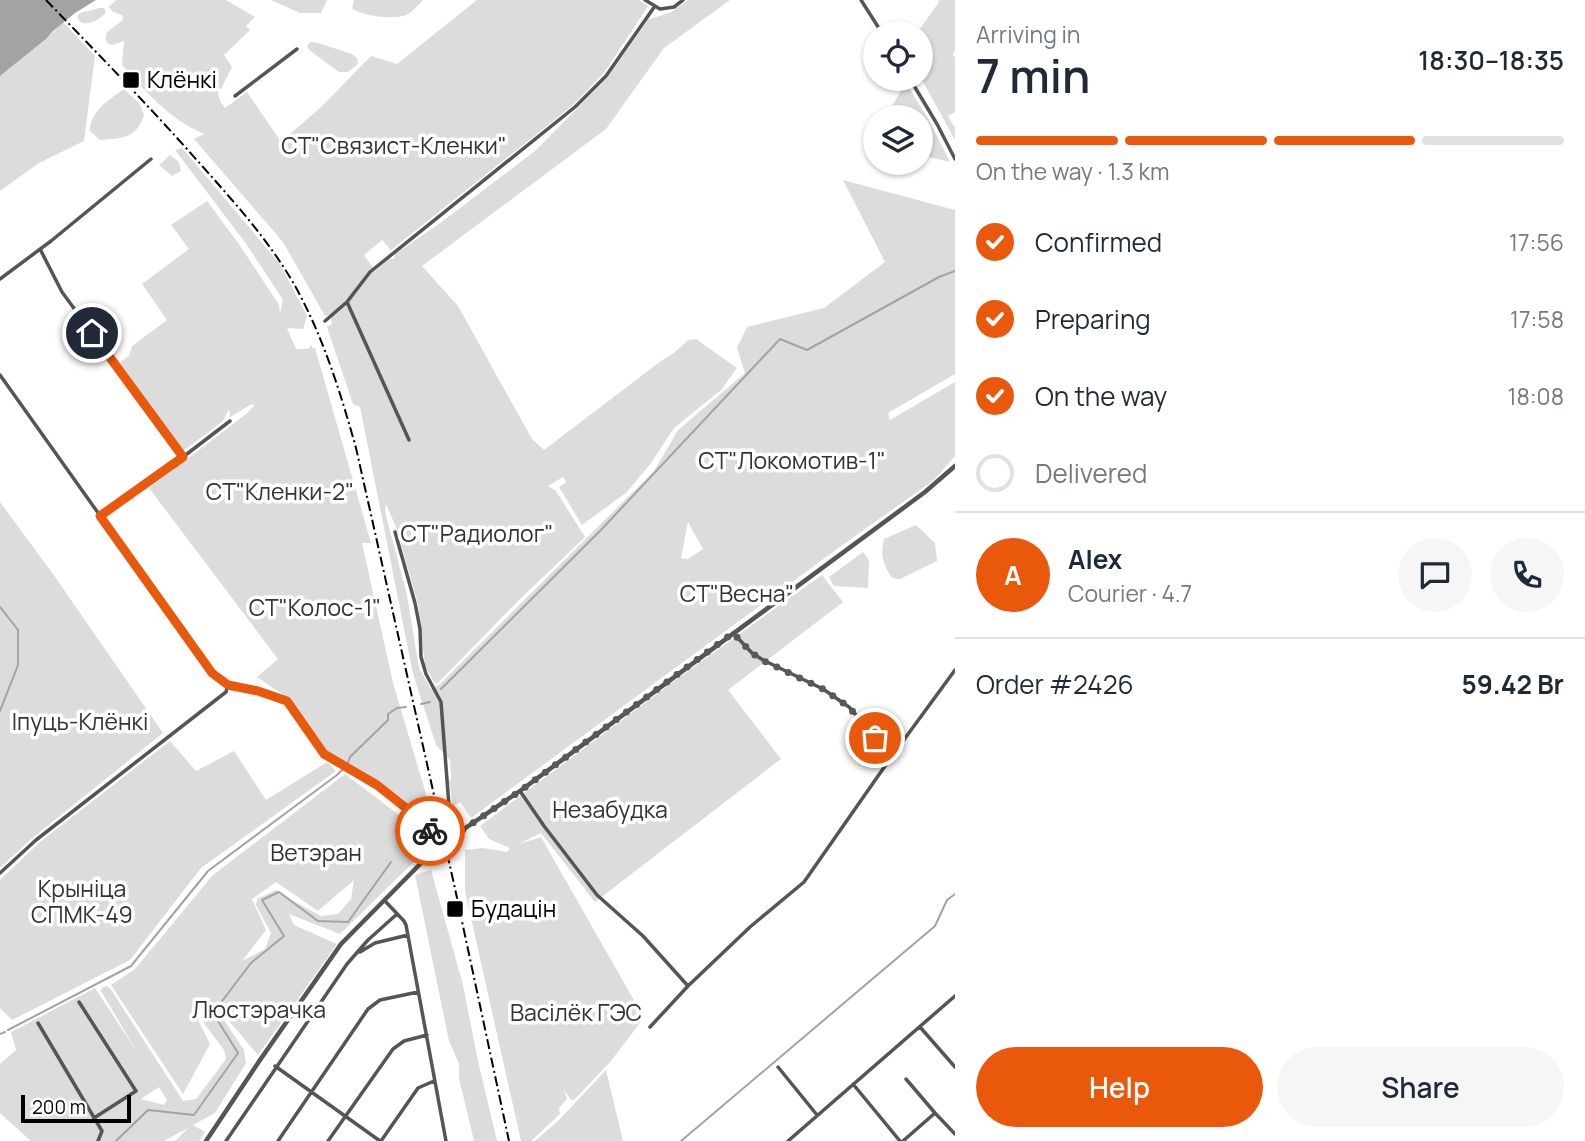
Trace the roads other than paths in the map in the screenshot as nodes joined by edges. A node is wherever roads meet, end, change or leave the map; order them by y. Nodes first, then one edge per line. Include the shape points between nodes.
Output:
1 (645, 0) edge
2 (683, 0) edge
3 (861, 0) edge
4 (655, 6) junction
5 (874, 21) edge
6 (297, 49) dead end
7 (917, 91) edge
8 (235, 96) dead end
9 (151, 159) dead end
10 (955, 159) edge
11 (40, 249) junction
12 (0, 279) edge
13 (347, 302) junction
14 (325, 321) dead end
15 (0, 374) edge
16 (230, 421) dead end
17 (409, 440) dead end
18 (183, 457) junction
19 (955, 466) edge
20 (100, 516) junction
21 (395, 532) dead end
22 (733, 633) junction
23 (955, 670) edge
24 (228, 685) junction
25 (892, 756) junction
26 (520, 791) junction
27 (459, 834) junction
28 (436, 848) junction
29 (0, 873) edge
30 (384, 901) junction
31 (397, 914) junction
32 (408, 935) junction
33 (354, 956) junction
34 (688, 986) junction
35 (418, 992) junction
36 (955, 996) edge
37 (79, 1002) dead end
38 (38, 1023) dead end
39 (650, 1027) dead end
40 (920, 1027) junction
41 (427, 1035) junction
42 (275, 1066) junction
43 (778, 1067) dead end
44 (955, 1067) edge
45 (906, 1079) dead end
46 (435, 1081) junction
47 (853, 1084) junction
48 (311, 1093) junction
49 (935, 1113) junction
50 (817, 1115) junction
51 (346, 1116) junction
52 (94, 1118) junction
53 (955, 1135) edge
54 (98, 1141) edge
55 (206, 1141) edge
56 (226, 1141) edge
57 (278, 1141) edge
58 (328, 1141) edge
59 (381, 1141) edge
60 (446, 1141) edge
61 (788, 1141) edge
62 (902, 1141) edge

1 - 4 street
2 - 4 street via 674,7
3 - 5 street
4 - 13 street via 606,76 575,107 370,272
6 - 8 street
7 - 10 street
9 - 11 street
11 - 12 street
11 - 18 street via 62,292
13 - 14 street
13 - 17 street
15 - 20 street
16 - 18 street
18 - 20 street
19 - 22 street
20 - 24 street via 212,673
21 - 27 street via 415,603 421,657 441,702 449,806
22 - 25 street via 762,660 849,707
22 - 26 street
23 - 25 street
24 - 28 street via 287,701 324,754 377,785 416,816 433,835
24 - 29 street via 226,692
25 - 34 street via 804,882
26 - 27 street
26 - 34 street via 597,895 643,936
27 - 28 street
28 - 30 street
30 - 31 street
30 - 55 street via 341,944
31 - 32 street
31 - 33 street
32 - 33 street via 375,943
32 - 35 street
33 - 42 street
34 - 39 street
35 - 41 street
35 - 48 street via 380,1000 368,1009
36 - 40 street
37 - 52 street via 136,1091
38 - 52 street
40 - 44 street
40 - 47 street
41 - 46 street
41 - 51 street via 393,1049
42 - 48 street
42 - 56 street
43 - 50 street
45 - 49 street
46 - 59 street via 418,1088
46 - 60 street
47 - 50 street
47 - 62 street
48 - 51 street
48 - 57 street
49 - 53 street
49 - 62 street
50 - 61 street
51 - 58 street
51 - 59 street
52 - 54 street via 102,1131

